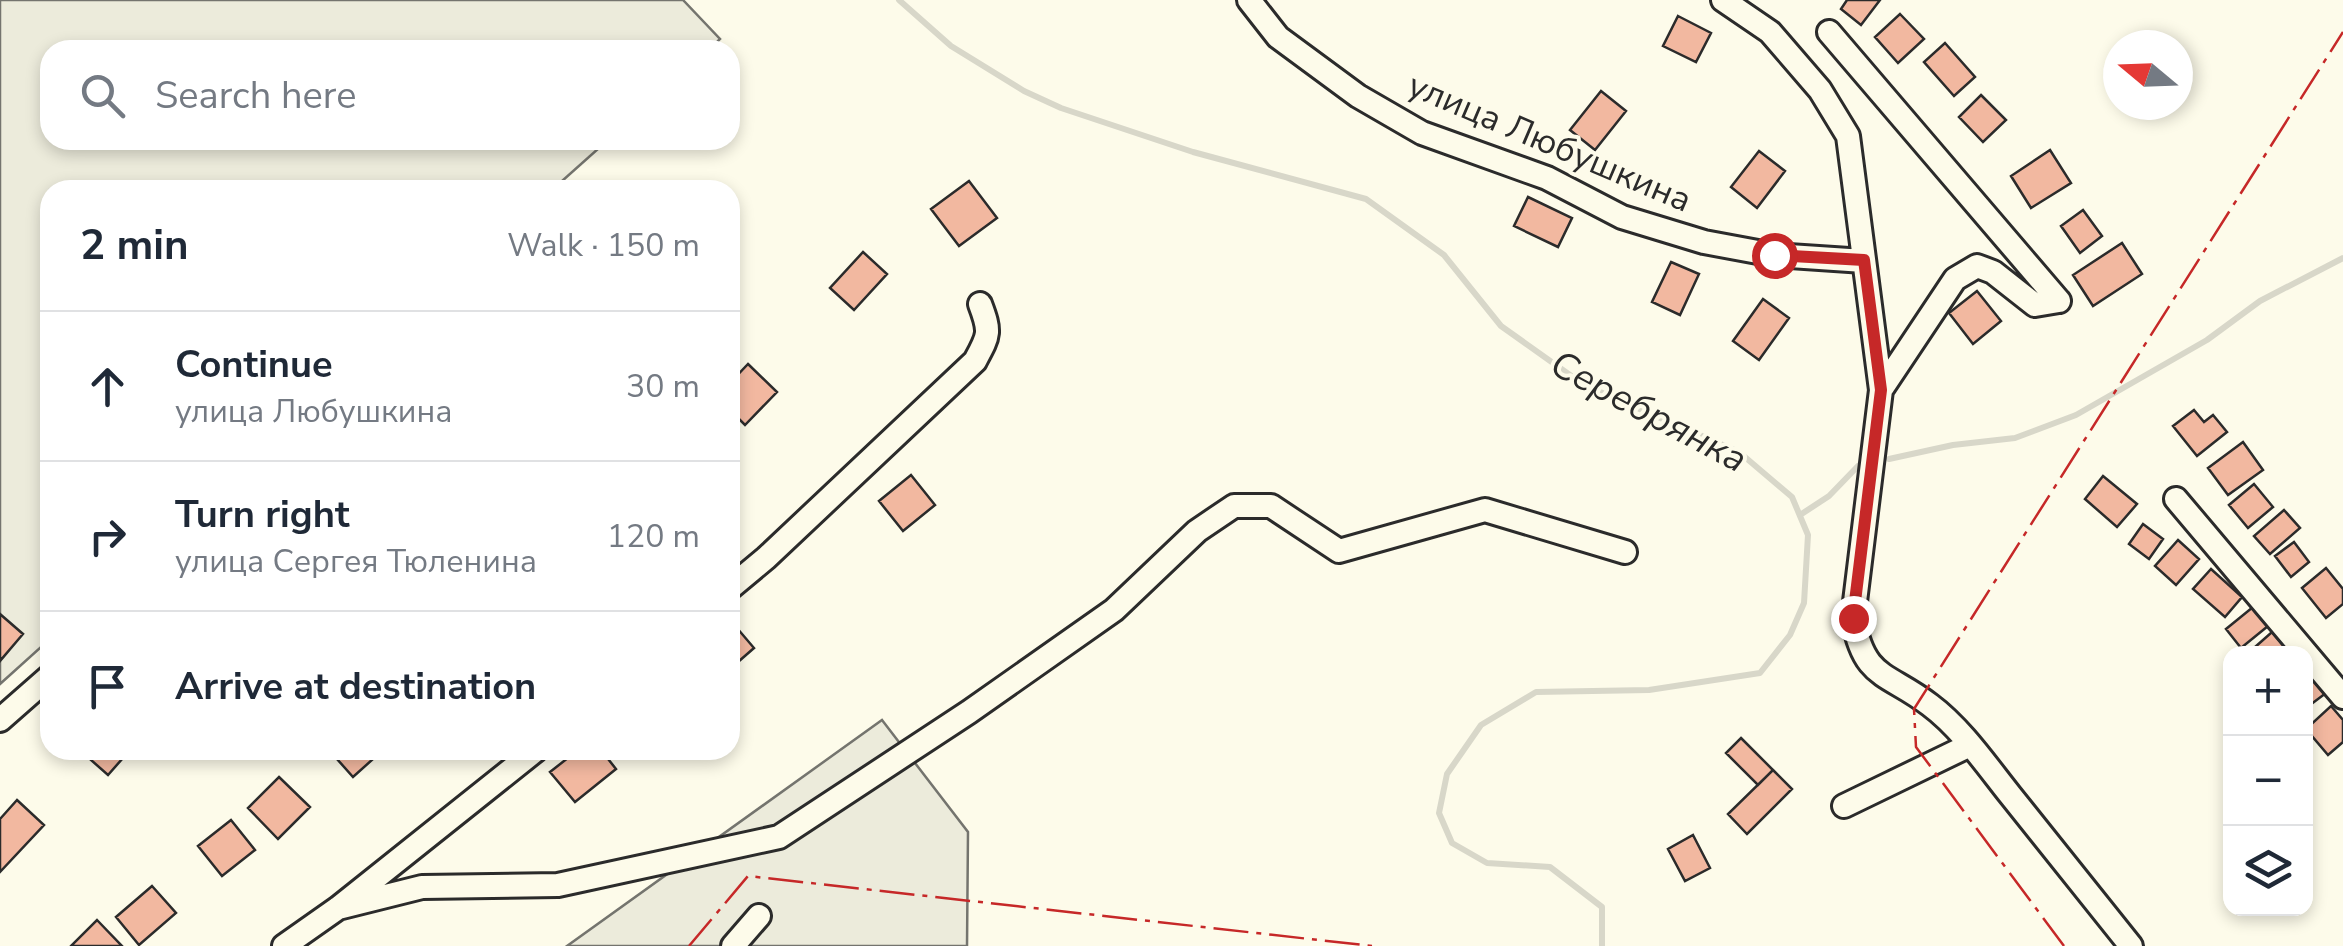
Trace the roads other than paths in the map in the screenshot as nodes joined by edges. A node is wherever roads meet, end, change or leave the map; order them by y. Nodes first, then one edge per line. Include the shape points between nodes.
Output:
1 (1249, 0) edge
2 (1723, 0) edge
3 (1829, 32) dead end
4 (1864, 260) junction
5 (980, 304) dead end
6 (1881, 390) junction
7 (2176, 499) dead end
8 (1626, 552) dead end
9 (740, 579) edge
10 (40, 685) edge
11 (2343, 697) edge
12 (0, 720) edge
13 (1970, 745) junction
14 (523, 760) edge
15 (1844, 806) dead end
16 (338, 908) junction
17 (760, 916) dead end
18 (284, 946) edge
19 (733, 946) edge
20 (2131, 946) edge

1 - 4 street, улица Любушкина via 1278,37 1422,133 1547,178 1622,217 1704,242 1774,255
2 - 4 street via 1770,32 1820,90 1848,136
3 - 6 street via 2058,301 2035,305 1977,266 1955,279
4 - 6 street
5 - 9 street via 988,337 974,361
6 - 13 street via 1853,618 1858,645 1878,674 1931,705
7 - 11 street
8 - 16 street via 1485,510 1338,551 1271,506 1234,506 1197,531 1114,610 779,837 558,886 422,886
10 - 12 street
13 - 15 street
13 - 20 street
14 - 16 street
16 - 18 street
17 - 19 street

